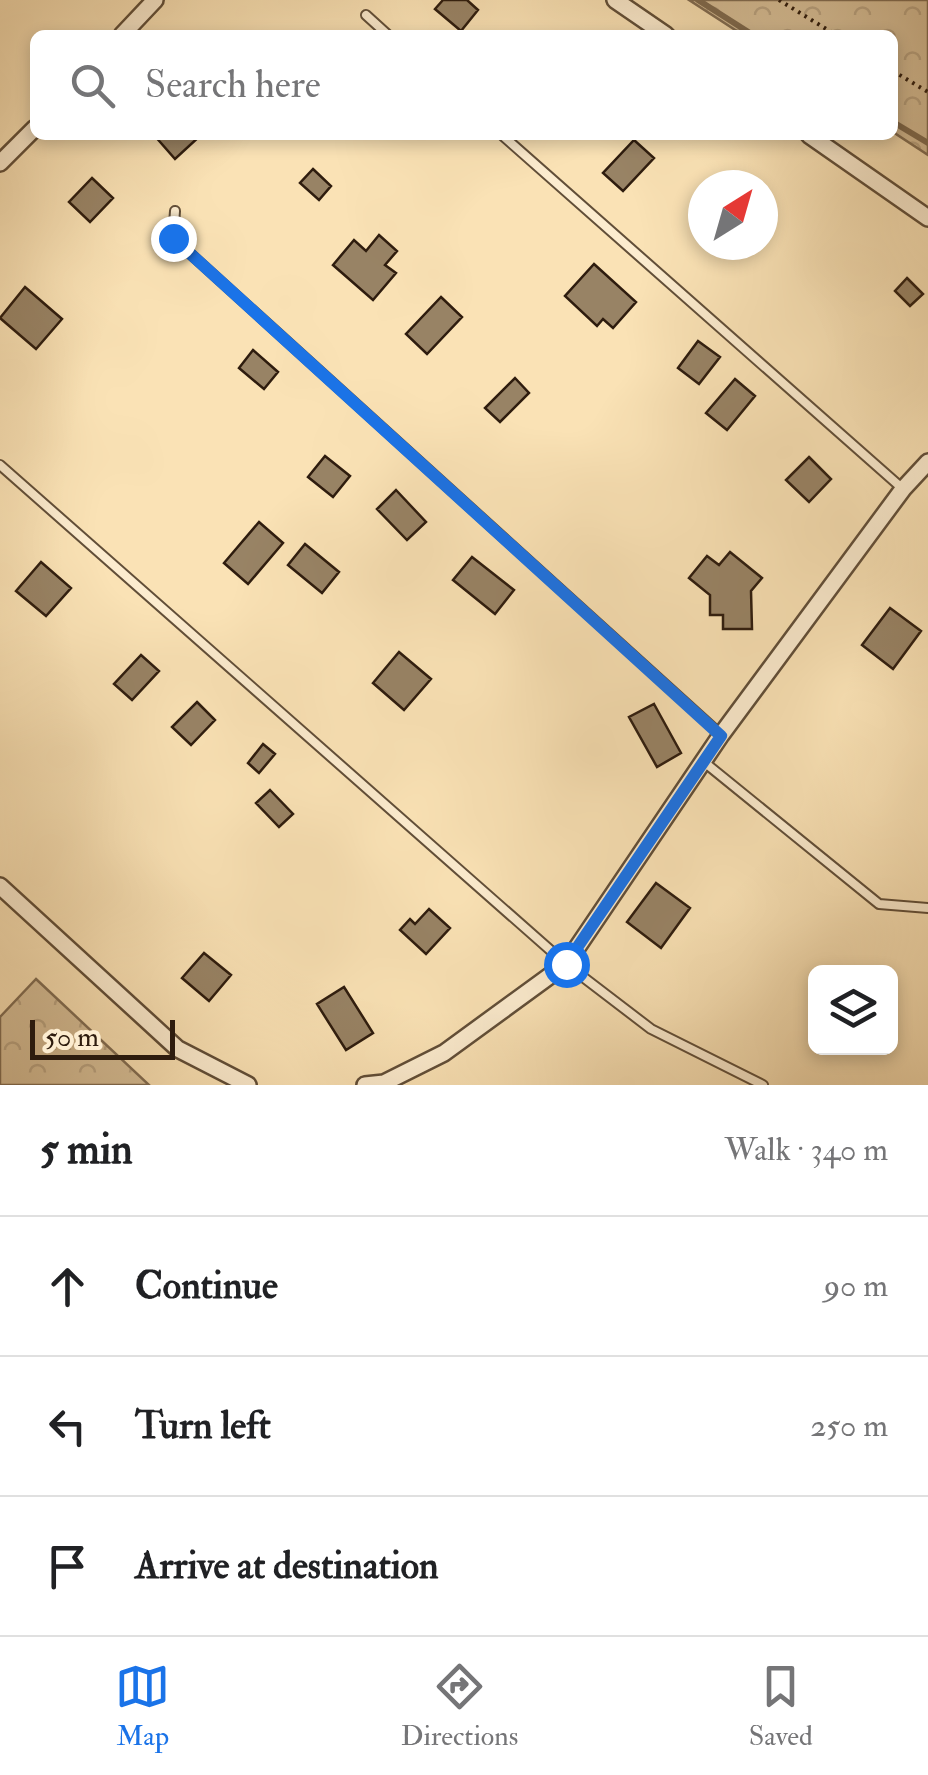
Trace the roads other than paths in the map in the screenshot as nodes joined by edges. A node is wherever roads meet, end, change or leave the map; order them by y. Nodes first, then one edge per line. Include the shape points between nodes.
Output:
1 (155, 0) edge
2 (616, 0) edge
3 (366, 16) dead end
4 (127, 30) edge
5 (382, 30) edge
6 (659, 30) edge
7 (30, 133) edge
8 (508, 140) edge
9 (816, 140) edge
10 (0, 163) edge
11 (175, 211) dead end
12 (928, 218) edge
13 (928, 462) edge
14 (0, 465) edge
15 (903, 489) junction
16 (721, 736) junction
17 (704, 762) junction
18 (0, 886) edge
19 (928, 908) edge
20 (566, 964) junction
21 (248, 1085) edge
22 (365, 1085) edge
23 (763, 1085) edge

1 - 4 street
2 - 6 street
3 - 5 lane
7 - 10 street
8 - 15 lane
9 - 12 street
11 - 16 lane via 173,238
13 - 15 street
14 - 20 lane
15 - 16 street
16 - 17 street
17 - 19 lane via 879,904
17 - 20 street
18 - 21 street via 178,1049
20 - 22 street via 444,1053 384,1083
20 - 23 lane via 651,1029

